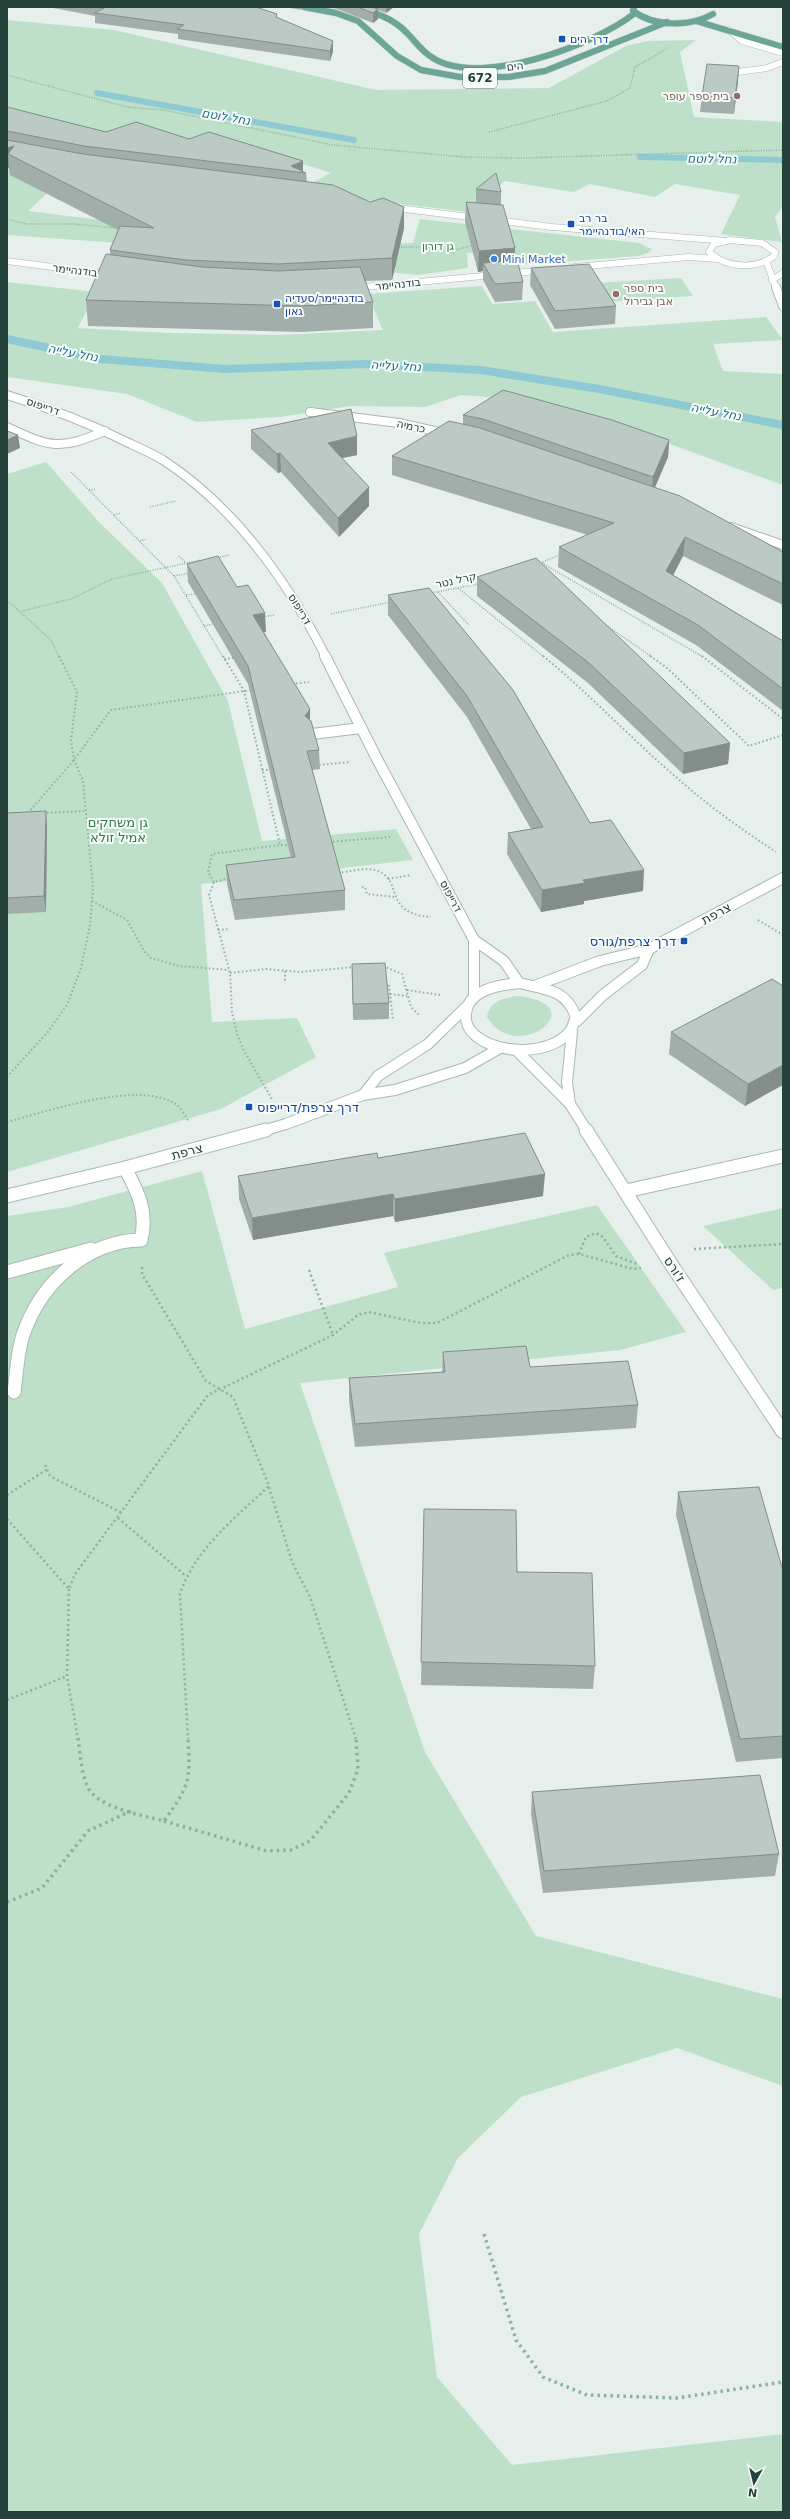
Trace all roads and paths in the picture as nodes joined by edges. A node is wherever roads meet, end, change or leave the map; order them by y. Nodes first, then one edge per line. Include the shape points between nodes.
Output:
1 (304, 7) edge
2 (354, 7) edge
3 (711, 7) edge
4 (634, 10) edge
5 (713, 14) junction
6 (696, 21) junction
7 (667, 22) junction
8 (684, 22) junction
9 (729, 30) junction
10 (783, 40) edge
11 (783, 47) edge
12 (783, 53) edge
13 (783, 62) edge
14 (722, 74) edge
15 (7, 75) edge
16 (489, 132) dead end
17 (783, 150) edge
18 (379, 206) edge
19 (7, 219) edge
20 (120, 228) edge
21 (728, 240) junction
22 (769, 246) junction
23 (394, 247) edge
24 (783, 247) edge
25 (783, 257) edge
26 (717, 259) junction
27 (769, 260) junction
28 (7, 261) edge
29 (563, 268) edge
30 (556, 269) edge
31 (783, 273) edge
32 (124, 276) edge
33 (464, 278) junction
34 (772, 280) junction
35 (340, 288) edge
36 (783, 306) edge
37 (7, 395) edge
38 (310, 412) dead end
39 (7, 427) edge
40 (105, 431) junction
41 (459, 436) edge
42 (71, 472) dead end
43 (96, 489) dead end
44 (90, 490) junction
45 (174, 501) dead end
46 (150, 507) dead end
47 (121, 513) dead end
48 (114, 515) junction
49 (719, 522) edge
50 (147, 539) dead end
51 (140, 541) junction
52 (783, 545) edge
53 (563, 554) dead end
54 (229, 555) dead end
55 (179, 556) dead end
56 (212, 558) edge
57 (203, 560) edge
58 (186, 563) junction
59 (542, 563) junction
60 (536, 565) edge
61 (166, 567) junction
62 (195, 572) edge
63 (174, 576) junction
64 (482, 583) edge
65 (458, 588) junction
66 (438, 592) junction
67 (195, 594) edge
68 (186, 595) junction
69 (425, 595) edge
70 (7, 600) edge
71 (397, 600) edge
72 (345, 611) dead end
73 (22, 612) junction
74 (277, 615) dead end
75 (258, 618) edge
76 (602, 622) edge
77 (213, 624) edge
78 (469, 624) dead end
79 (204, 626) junction
80 (233, 658) edge
81 (224, 659) junction
82 (310, 682) dead end
83 (286, 685) edge
84 (259, 689) edge
85 (244, 691) junction
86 (783, 719) edge
87 (252, 725) junction
88 (259, 725) edge
89 (362, 728) junction
90 (312, 734) edge
91 (783, 735) edge
92 (74, 760) junction
93 (341, 763) dead end
94 (319, 765) edge
95 (262, 770) junction
96 (269, 770) edge
97 (270, 803) junction
98 (278, 803) edge
99 (84, 811) junction
100 (20, 814) edge
101 (28, 814) junction
102 (418, 835) junction
103 (326, 842) edge
104 (295, 844) edge
105 (280, 845) junction
106 (776, 853) dead end
107 (333, 874) edge
108 (410, 875) dead end
109 (234, 878) edge
110 (783, 878) edge
111 (388, 879) junction
112 (214, 882) junction
113 (362, 887) dead end
114 (396, 897) junction
115 (92, 901) junction
116 (431, 917) dead end
117 (230, 929) dead end
118 (218, 930) junction
119 (474, 940) junction
120 (649, 949) junction
121 (380, 966) edge
122 (357, 967) edge
123 (285, 971) junction
124 (229, 972) junction
125 (285, 982) dead end
126 (519, 983) junction
127 (386, 984) edge
128 (537, 985) junction
129 (407, 990) junction
130 (390, 994) junction
131 (407, 996) junction
132 (443, 996) dead end
133 (474, 997) junction
134 (466, 1007) junction
135 (419, 1015) dead end
136 (393, 1021) dead end
137 (577, 1021) junction
138 (572, 1032) junction
139 (500, 1048) junction
140 (516, 1050) junction
141 (7, 1077) edge
142 (266, 1088) dead end
143 (363, 1094) junction
144 (570, 1104) junction
145 (7, 1122) edge
146 (203, 1147) junction
147 (783, 1156) edge
148 (125, 1168) junction
149 (626, 1191) junction
150 (7, 1196) edge
151 (141, 1240) junction
152 (783, 1244) edge
153 (96, 1248) junction
154 (579, 1254) junction
155 (666, 1256) junction
156 (620, 1266) dead end
157 (649, 1268) dead end
158 (309, 1270) dead end
159 (7, 1272) edge
160 (333, 1335) junction
161 (220, 1390) junction
162 (14, 1392) dead end
163 (783, 1432) edge
164 (45, 1465) dead end
165 (46, 1470) junction
166 (269, 1486) junction
167 (7, 1496) edge
168 (122, 1513) junction
169 (118, 1518) junction
170 (7, 1519) edge
171 (186, 1576) junction
172 (69, 1589) junction
173 (67, 1676) junction
174 (7, 1700) edge
175 (131, 1811) junction
176 (164, 1820) junction
177 (7, 1902) edge
178 (484, 2234) dead end
179 (783, 2382) edge

1 - 7 main road, הים / 672 via 336,13 358,21 397,56 421,70 466,77 508,77 544,71
2 - 4 main road, הים / 672 via 373,12 400,26 438,61 471,67 514,66 534,61 617,27
3 - 5 main road
4 - 7 main road via 651,20
5 - 6 main road
5 - 10 main road via 720,20
6 - 8 main road
6 - 9 main road
7 - 8 main road
8 - 16 path via 672,34 673,42 666,51 635,67 630,88 613,98
9 - 11 main road
9 - 12 street via 742,41
13 - 14 street via 767,68
15 - 17 path via 127,107 164,110 333,145 464,157 523,158
18 - 21 street via 552,226
19 - 20 path via 26,224
21 - 22 street via 754,241
21 - 26 street via 709,248 709,252
22 - 24 street
22 - 27 street via 775,252
23 - 33 path via 430,247 459,255 462,258 459,268
25 - 27 street
26 - 27 street via 747,264
26 - 29 street via 689,256
27 - 34 street
28 - 32 street, בודנהיימר
30 - 33 street, בודנהיימר
31 - 34 street
33 - 35 street, בודנהיימר
34 - 36 street
37 - 40 street, דרייפוס via 48,406
38 - 41 street, כרמיה via 399,423
39 - 40 street via 41,444 54,447 68,445
40 - 89 street, דרייפוס via 163,460 194,482 228,513 259,549 307,619
42 - 44 path
43 - 44 path
44 - 48 path
45 - 46 path
47 - 48 path
48 - 51 path
49 - 52 street
50 - 51 path
51 - 61 path
53 - 59 path
54 - 56 path
55 - 58 path
57 - 58 path
58 - 61 path
59 - 60 path
59 - 86 path via 693,649
61 - 63 path
61 - 73 path via 112,579 71,599
62 - 63 path
63 - 68 path
64 - 65 path, קרל נטר
65 - 66 path, קרל נטר
65 - 106 path via 579,685 675,777 731,823
66 - 69 path, קרל נטר
66 - 78 path
67 - 68 path
68 - 79 path
70 - 73 path
71 - 72 path
73 - 92 path via 51,640 67,675 75,686 77,692 72,740
74 - 75 path
76 - 91 path via 666,666 749,746
77 - 79 path
79 - 81 path
80 - 81 path
81 - 85 path
82 - 83 path
84 - 85 path
85 - 87 path
85 - 92 path via 111,710
87 - 88 path
87 - 95 path
89 - 90 street
89 - 102 street, דרייפוס
92 - 99 path via 83,781
92 - 101 path via 31,806
93 - 94 path
95 - 96 path
95 - 97 path
97 - 98 path
97 - 105 path
99 - 101 path
99 - 115 path via 93,888
100 - 101 path
102 - 103 path
102 - 119 street, דרייפוס
104 - 105 path
105 - 112 path via 212,854 208,872
107 - 111 path via 372,869 380,871
108 - 111 path
109 - 112 path
110 - 120 street, צרפת
111 - 114 path
112 - 118 path via 209,895
113 - 114 path via 365,887 367,894
114 - 116 path via 406,913 414,917
115 - 124 path via 121,914 131,924 150,957 172,964
115 - 141 path via 80,968 67,1005 47,1033
117 - 118 path
118 - 124 path
119 - 126 street, דרייפוס via 504,962
119 - 133 street, דרייפוס
120 - 128 street, צרפת via 600,961
120 - 137 street via 642,964 603,995
121 - 129 path via 399,971 405,978
122 - 123 path
123 - 124 path via 266,969
123 - 125 path
124 - 142 path via 232,1012 237,1034
126 - 128 street
126 - 133 street via 500,985 484,990
127 - 130 path via 390,984
128 - 137 street via 554,990 567,999 576,1010
129 - 131 path
129 - 132 path
130 - 131 path
130 - 136 path
131 - 135 path via 412,1010
133 - 134 street
134 - 139 street via 464,1017 468,1029 476,1037
134 - 143 street, צרפת via 428,1044 378,1076
137 - 138 street
138 - 140 street via 562,1041 545,1048
138 - 144 street, ז'ורס via 567,1082
139 - 140 street
139 - 143 street, צרפת via 464,1068 395,1090
140 - 144 street, ז'ורס
143 - 146 street, צרפת via 286,1124
144 - 149 street, ז'ורס
145 - 146 path via 105,1098 150,1095 172,1102 183,1112
146 - 148 street, צרפת
147 - 149 street
148 - 150 street, צרפת
148 - 151 street via 139,1194 146,1223
149 - 155 street, ז'ורס
151 - 153 street via 127,1240
151 - 161 path via 142,1274 206,1381
152 - 155 path via 716,1246
153 - 159 street
153 - 162 street via 65,1272 44,1294 27,1323
154 - 156 path
154 - 157 path via 583,1241 588,1235 596,1232 602,1235 616,1256
154 - 160 path via 569,1255 437,1323 421,1323 369,1312 358,1315
155 - 163 street, ז'ורס
158 - 160 path
160 - 161 path
161 - 166 path via 233,1398
161 - 168 path via 208,1395
164 - 165 path
165 - 167 path
165 - 168 path via 50,1476
166 - 171 path via 212,1542
166 - 176 path via 292,1562 310,1597 356,1738 358,1769 349,1793 310,1841 291,1850 267,1851
168 - 169 path
169 - 171 path
169 - 172 path via 75,1574
170 - 172 path
171 - 176 path via 180,1594 190,1768 185,1791
172 - 173 path
173 - 174 path
173 - 175 path via 86,1785 91,1794 101,1802
175 - 176 path
175 - 177 path via 88,1831 42,1888
178 - 179 path via 516,2340 543,2377 588,2395 677,2398

